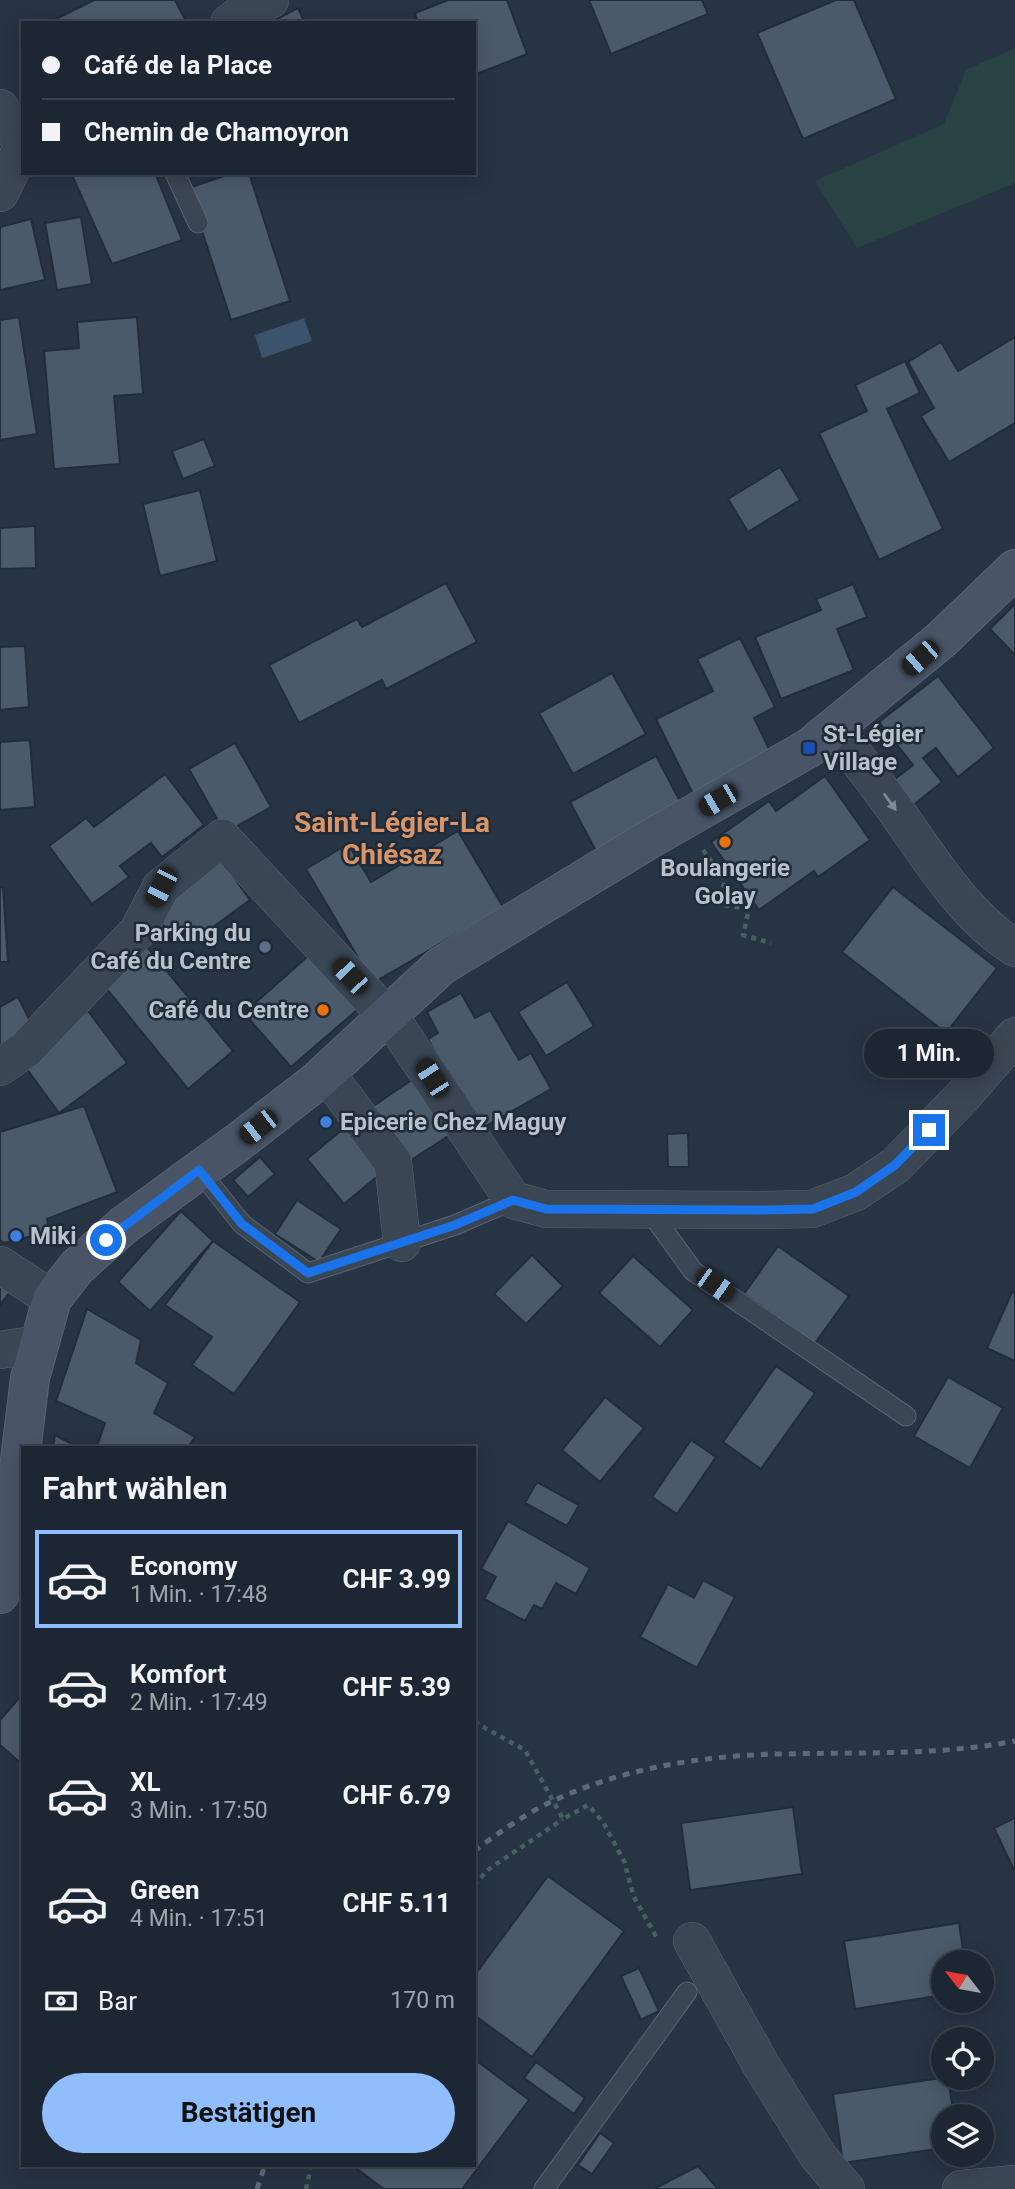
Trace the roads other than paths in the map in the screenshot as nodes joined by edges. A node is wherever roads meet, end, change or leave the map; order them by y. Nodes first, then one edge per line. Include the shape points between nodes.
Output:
1 (270, 0) edge
2 (232, 21) edge
3 (0, 108) edge
4 (21, 142) edge
5 (21, 149) edge
6 (176, 175) edge
7 (0, 193) edge
8 (198, 223) dead end
9 (1015, 569) edge
10 (834, 728) junction
11 (1015, 948) edge
12 (387, 1015) junction
13 (1015, 1036) edge
14 (0, 1067) edge
15 (326, 1073) junction
16 (199, 1170) junction
17 (513, 1200) junction
18 (649, 1210) junction
19 (402, 1243) junction
20 (0, 1265) edge
21 (52, 1299) junction
22 (38, 1344) junction
23 (0, 1350) edge
24 (906, 1416) dead end
25 (22, 1446) edge
26 (21, 1452) edge
27 (0, 1594) edge
28 (692, 1941) dead end
29 (687, 1992) road end
30 (1015, 2184) edge
31 (544, 2189) edge
32 (846, 2189) edge
33 (961, 2189) edge

1 - 2 street
3 - 4 street
5 - 7 street
6 - 8 lane
9 - 10 main road via 941,640
10 -> 11 street via 953,891
10 - 12 main road via 809,748 454,956
12 - 14 street via 222,838 161,887 138,931 26,1049
12 - 15 main road
12 - 17 street
13 - 18 street via 895,1165 856,1192 813,1209
15 - 16 main road
15 - 19 street via 393,1162
16 - 19 lane via 242,1224 308,1273
16 - 21 main road via 106,1240
17 - 18 street via 546,1209
17 - 19 lane
18 - 24 lane via 693,1270
20 - 21 street
21 - 22 main road
22 - 23 street
22 - 25 main road
26 - 27 main road
28 - 32 street via 775,2088
29 - 31 lane
30 - 33 street

